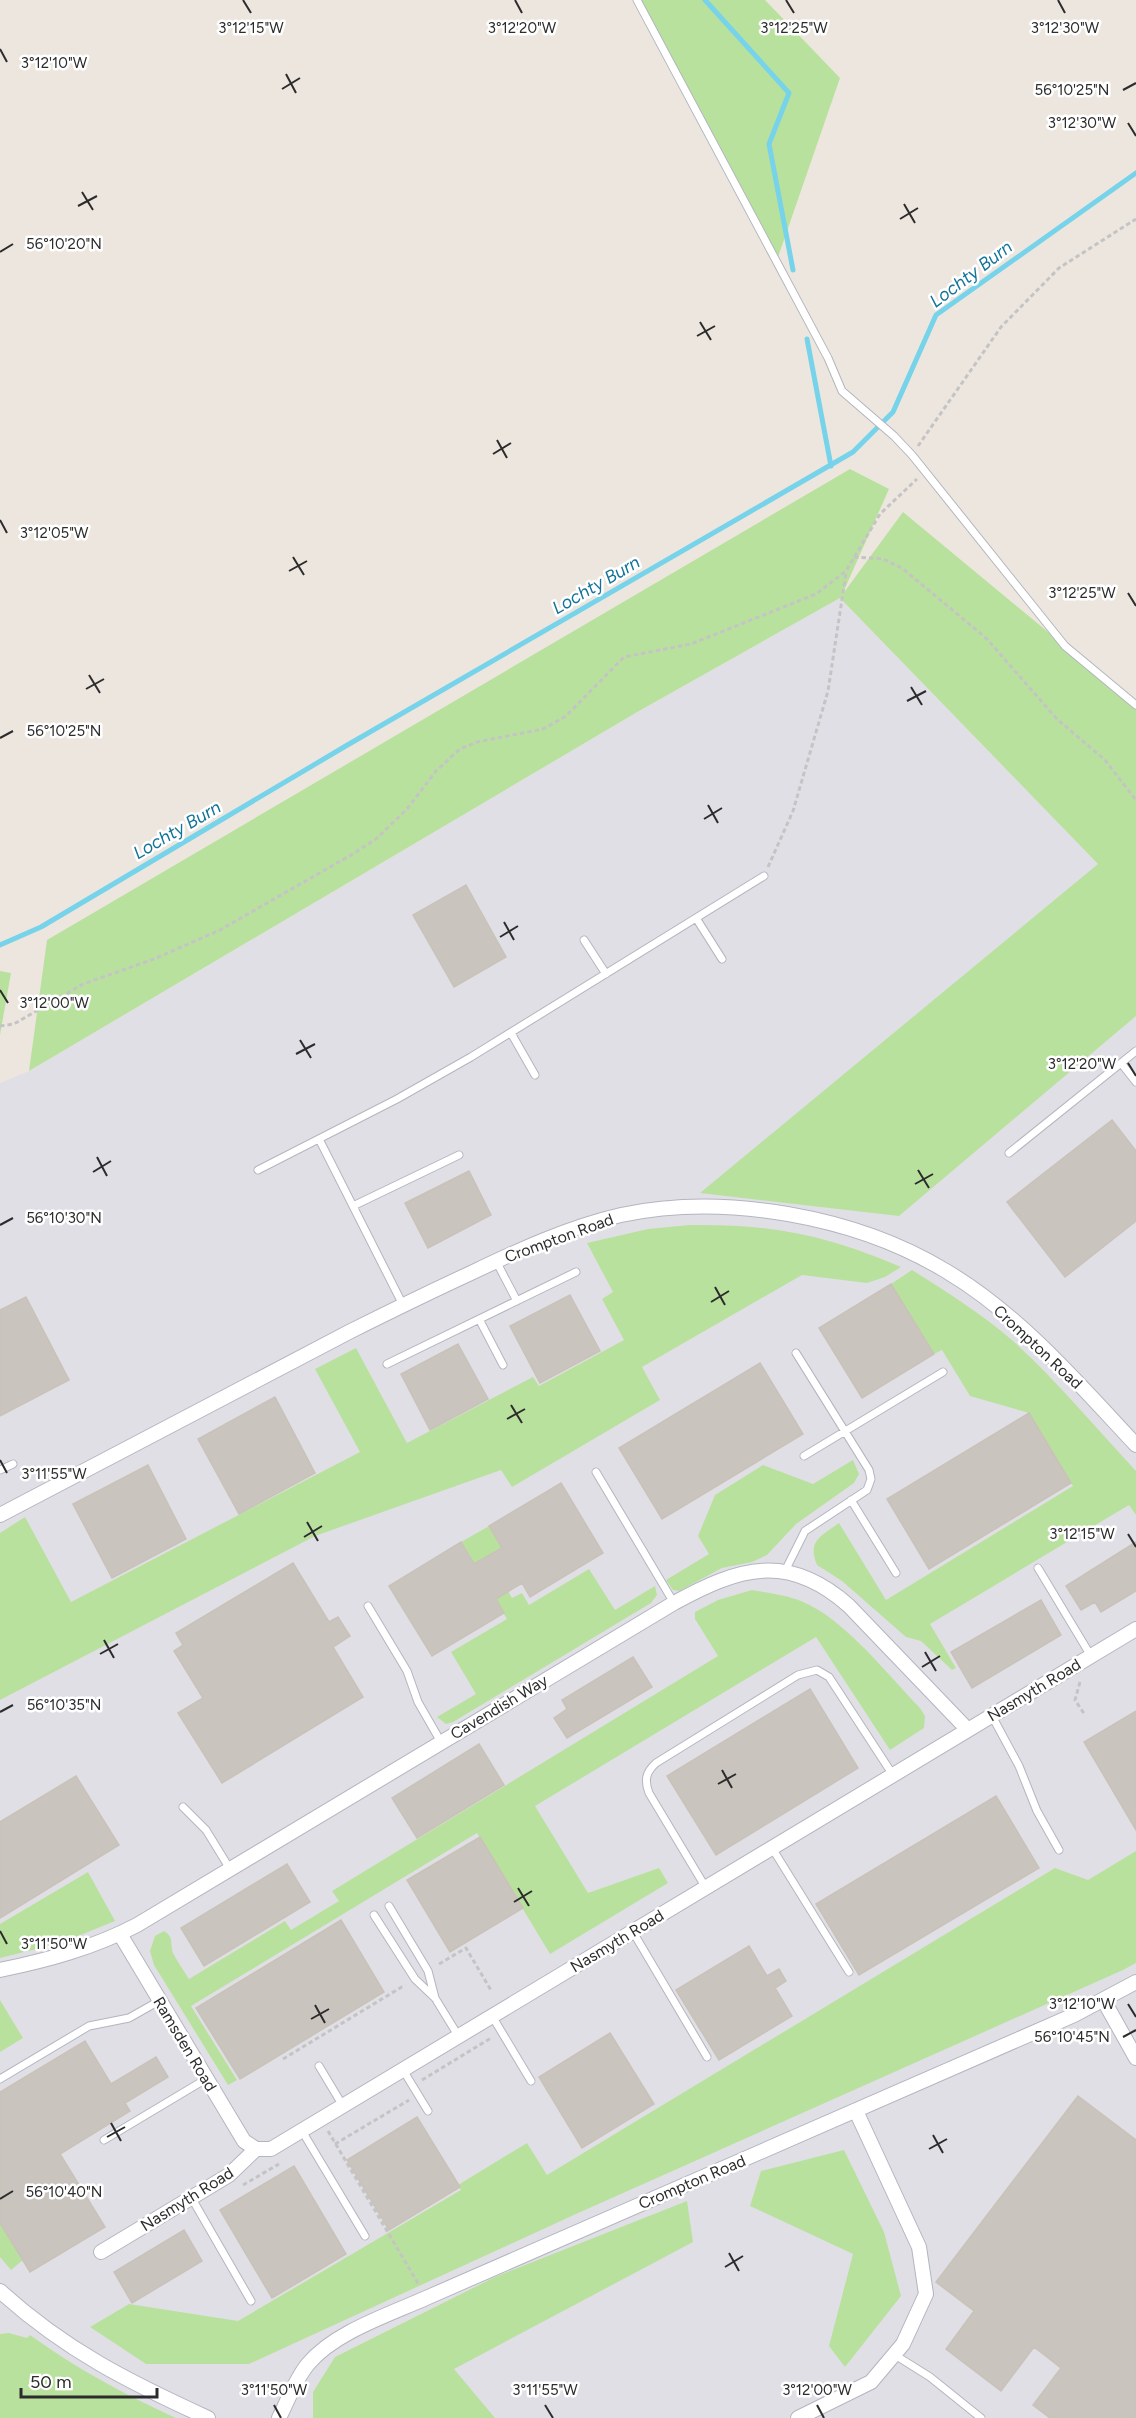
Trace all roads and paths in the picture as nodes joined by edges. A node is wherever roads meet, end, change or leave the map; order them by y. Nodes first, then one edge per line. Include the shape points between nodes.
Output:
1 (637, 0) edge
2 (1136, 219) edge
3 (912, 455) junction
4 (925, 471) junction
5 (854, 557) junction
6 (846, 571) junction
7 (1136, 705) edge
8 (1136, 800) edge
9 (764, 876) joint
10 (696, 918) junction
11 (584, 940) dead end
12 (722, 959) dead end
13 (606, 974) junction
14 (0, 1026) edge
15 (511, 1033) junction
16 (1136, 1051) edge
17 (1121, 1063) junction
18 (535, 1075) dead end
19 (1136, 1082) edge
20 (319, 1140) junction
21 (1009, 1154) dead end
22 (459, 1155) dead end
23 (258, 1170) dead end
24 (353, 1206) junction
25 (496, 1261) junction
26 (576, 1272) dead end
27 (517, 1301) junction
28 (403, 1305) junction
29 (479, 1319) junction
30 (796, 1353) dead end
31 (387, 1364) dead end
32 (503, 1365) dead end
33 (943, 1372) dead end
34 (844, 1432) junction
35 (1136, 1444) edge
36 (804, 1456) dead end
37 (13, 1464) dead end
38 (0, 1470) edge
39 (596, 1473) dead end
40 (851, 1500) junction
41 (0, 1515) edge
42 (1038, 1568) dead end
43 (784, 1573) junction
44 (896, 1574) dead end
45 (674, 1603) junction
46 (368, 1606) dead end
47 (1136, 1629) edge
48 (1089, 1657) junction
49 (1085, 1715) dead end
50 (992, 1716) junction
51 (968, 1730) junction
52 (441, 1742) junction
53 (893, 1775) junction
54 (183, 1807) dead end
55 (772, 1848) junction
56 (1059, 1850) dead end
57 (230, 1869) junction
58 (706, 1888) junction
59 (389, 1906) dead end
60 (374, 1915) dead end
61 (633, 1932) junction
62 (120, 1934) junction
63 (0, 1970) edge
64 (428, 1971) junction
65 (849, 1972) dead end
66 (415, 1978) junction
67 (1136, 1982) edge
68 (492, 1992) dead end
69 (435, 1998) junction
70 (159, 2001) junction
71 (1104, 2001) junction
72 (492, 2016) junction
73 (501, 2032) junction
74 (459, 2037) junction
75 (707, 2057) dead end
76 (1136, 2058) edge
77 (283, 2059) dead end
78 (319, 2066) dead end
79 (403, 2070) junction
80 (0, 2079) edge
81 (206, 2079) junction
82 (531, 2081) dead end
83 (413, 2085) junction
84 (418, 2094) junction
85 (343, 2106) junction
86 (428, 2111) dead end
87 (855, 2111) junction
88 (302, 2131) junction
89 (104, 2140) dead end
90 (256, 2150) junction
91 (281, 2163) dead end
92 (240, 2187) dead end
93 (191, 2197) junction
94 (365, 2235) dead end
95 (101, 2252) dead end
96 (412, 2272) dead end
97 (2, 2296) edge
98 (251, 2301) dead end
99 (895, 2355) junction
100 (208, 2418) edge
101 (279, 2418) edge
102 (798, 2418) edge
103 (981, 2418) edge

1 - 3 lane via 842,391
2 - 3 path via 1059,268 1001,327
3 - 4 lane
4 - 5 path via 880,514
4 - 7 lane via 1065,646
5 - 6 path
5 - 8 path via 883,559 902,568 986,638 1057,718 1105,760
6 - 9 path via 828,691 793,811
6 - 14 path via 816,594 702,640 624,657 566,716 543,729 460,749 436,771 407,809 376,839 351,855 220,930 83,984 14,1024
9 - 10 lane
10 - 12 lane
10 - 13 lane
11 - 13 lane
13 - 15 lane
15 - 18 lane
15 - 20 lane
16 - 17 lane
17 - 19 lane
17 - 21 lane
20 - 23 lane
20 - 24 lane
22 - 24 lane
24 - 28 lane
25 - 27 lane
25 - 28 street, Crompton Road
25 - 35 street, Crompton Road via 583,1226 663,1209 740,1209 851,1229 920,1257 968,1285 1067,1371
26 - 27 lane
27 - 29 lane
28 - 41 street, Crompton Road
29 - 31 lane
29 - 32 lane
30 - 34 lane
33 - 34 lane
34 - 36 lane
34 - 40 lane via 871,1479 867,1490
37 - 38 lane
39 - 45 lane
40 - 43 lane via 805,1531
40 - 44 lane
42 - 48 lane
43 - 45 street, Cavendish Way via 739,1573
43 - 51 street, Cavendish Way via 820,1584 841,1599
45 - 52 street, Cavendish Way
46 - 52 lane via 407,1671 418,1702
47 - 48 street, Nasmyth Road
48 - 49 path via 1075,1700
48 - 50 street, Nasmyth Road
50 - 51 street, Nasmyth Road
50 - 56 lane via 1019,1766 1036,1811
51 - 53 street, Nasmyth Road
52 - 57 street, Cavendish Way
53 - 55 street, Nasmyth Road
53 - 58 lane via 829,1677 817,1670 798,1675 657,1763 647,1774 649,1793
54 - 57 lane via 203,1826
55 - 58 street, Nasmyth Road
55 - 65 lane
57 - 62 street, Cavendish Way
58 - 61 street, Nasmyth Road
59 - 64 lane
60 - 66 lane
61 - 72 street, Nasmyth Road
61 - 75 lane
62 - 63 street, Cavendish Way via 67,1954
62 - 70 street, Ramsden Road
64 - 68 path via 466,1948
64 - 69 lane
66 - 69 lane
66 - 77 path
67 - 71 street, Crompton Road
69 - 74 lane
70 - 80 lane via 129,2018 89,2026
70 - 81 street, Ramsden Road
71 - 76 street
71 - 87 street, Crompton Road
72 - 73 lane
72 - 74 street, Nasmyth Road
73 - 82 lane
73 - 83 path
74 - 79 street, Nasmyth Road
78 - 85 lane
79 - 83 lane
79 - 85 street, Nasmyth Road
81 - 89 lane
81 - 90 street, Ramsden Road via 244,2141
83 - 84 lane
84 - 86 lane
84 - 96 path via 337,2145
85 - 88 street, Nasmyth Road
87 - 99 street via 919,2247 926,2294
87 - 101 street, Crompton Road via 352,2332 324,2348 309,2363
88 - 90 street, Nasmyth Road via 271,2149
88 - 94 lane
90 - 93 street, Nasmyth Road via 229,2175
91 - 92 path
93 - 95 street, Nasmyth Road
93 - 98 lane
97 - 100 street via 88,2358
99 - 102 street via 872,2382
99 - 103 lane

